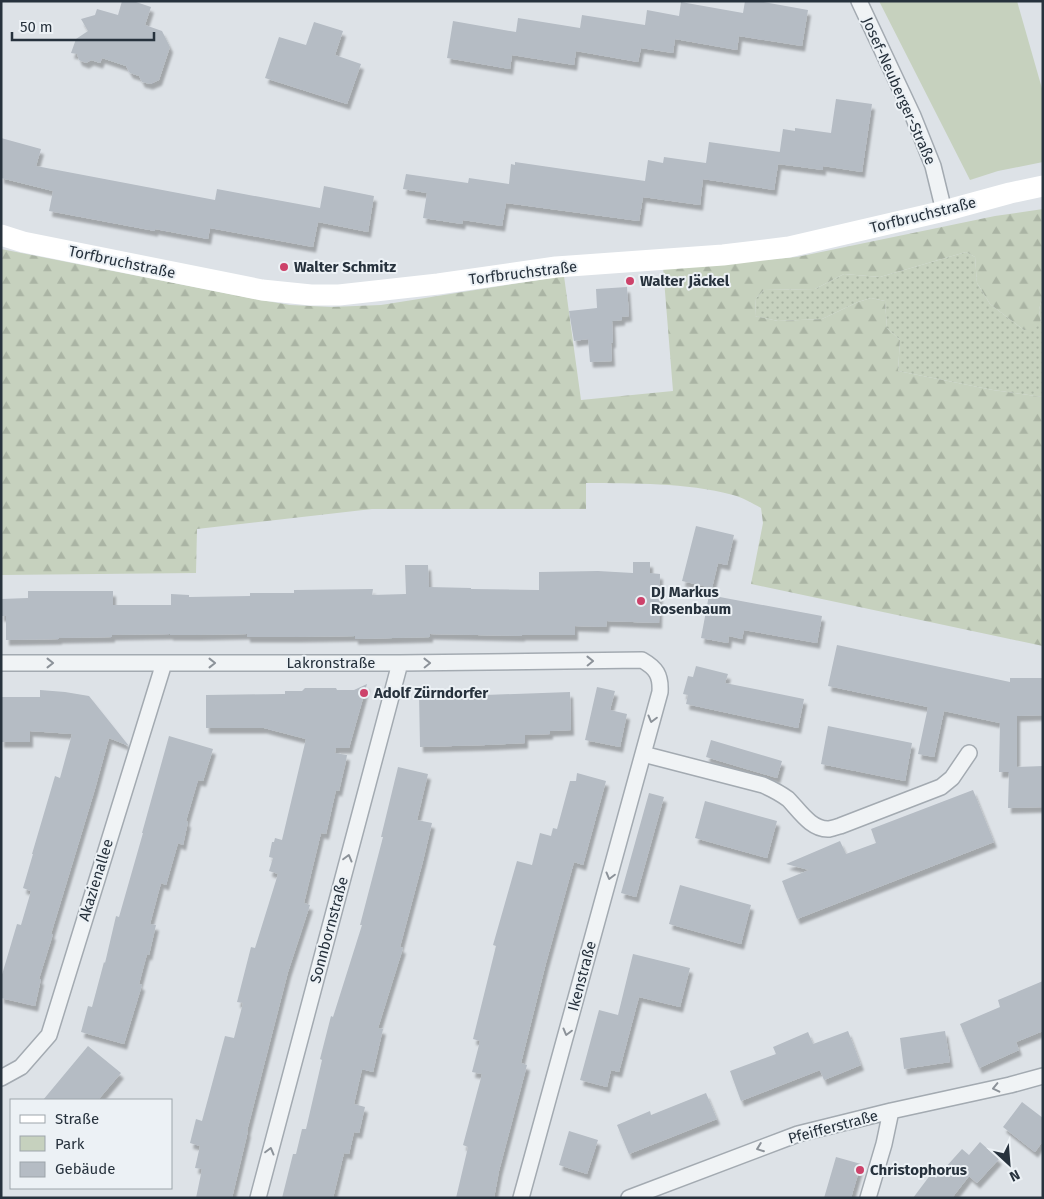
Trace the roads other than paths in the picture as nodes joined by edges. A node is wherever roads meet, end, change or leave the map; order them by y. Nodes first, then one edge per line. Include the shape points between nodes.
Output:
1 (859, 1) edge
2 (1043, 186) edge
3 (944, 211) junction
4 (1, 235) edge
5 (1, 663) edge
6 (164, 663) junction
7 (400, 663) junction
8 (656, 672) joint
9 (969, 753) dead end
10 (643, 754) junction
11 (1043, 1076) edge
12 (1, 1078) edge
13 (891, 1111) junction
14 (258, 1198) edge
15 (522, 1198) edge
16 (629, 1198) edge
17 (868, 1198) edge

1 - 3 street, Josef-Neuberger-Straße via 933,166
2 - 3 main road, Torfbruchstraße
3 - 4 main road, Torfbruchstraße via 789,247 556,267 374,292 320,295 262,290
5 -> 6 street, Lakronstraße
6 -> 7 street, Lakronstraße
6 - 12 street, Akazienallee via 49,1035 21,1067
7 -> 8 street, Lakronstraße via 642,660
14 -> 7 street, Sonnbornstraße
8 -> 10 street, Ikenstraße via 661,681 660,692
9 - 10 street via 952,778 941,787 828,829 812,824 787,799 764,786
10 -> 15 street, Ikenstraße
11 -> 13 street, Pfeifferstraße
13 -> 16 street, Pfeifferstraße via 798,1134
13 - 17 street

